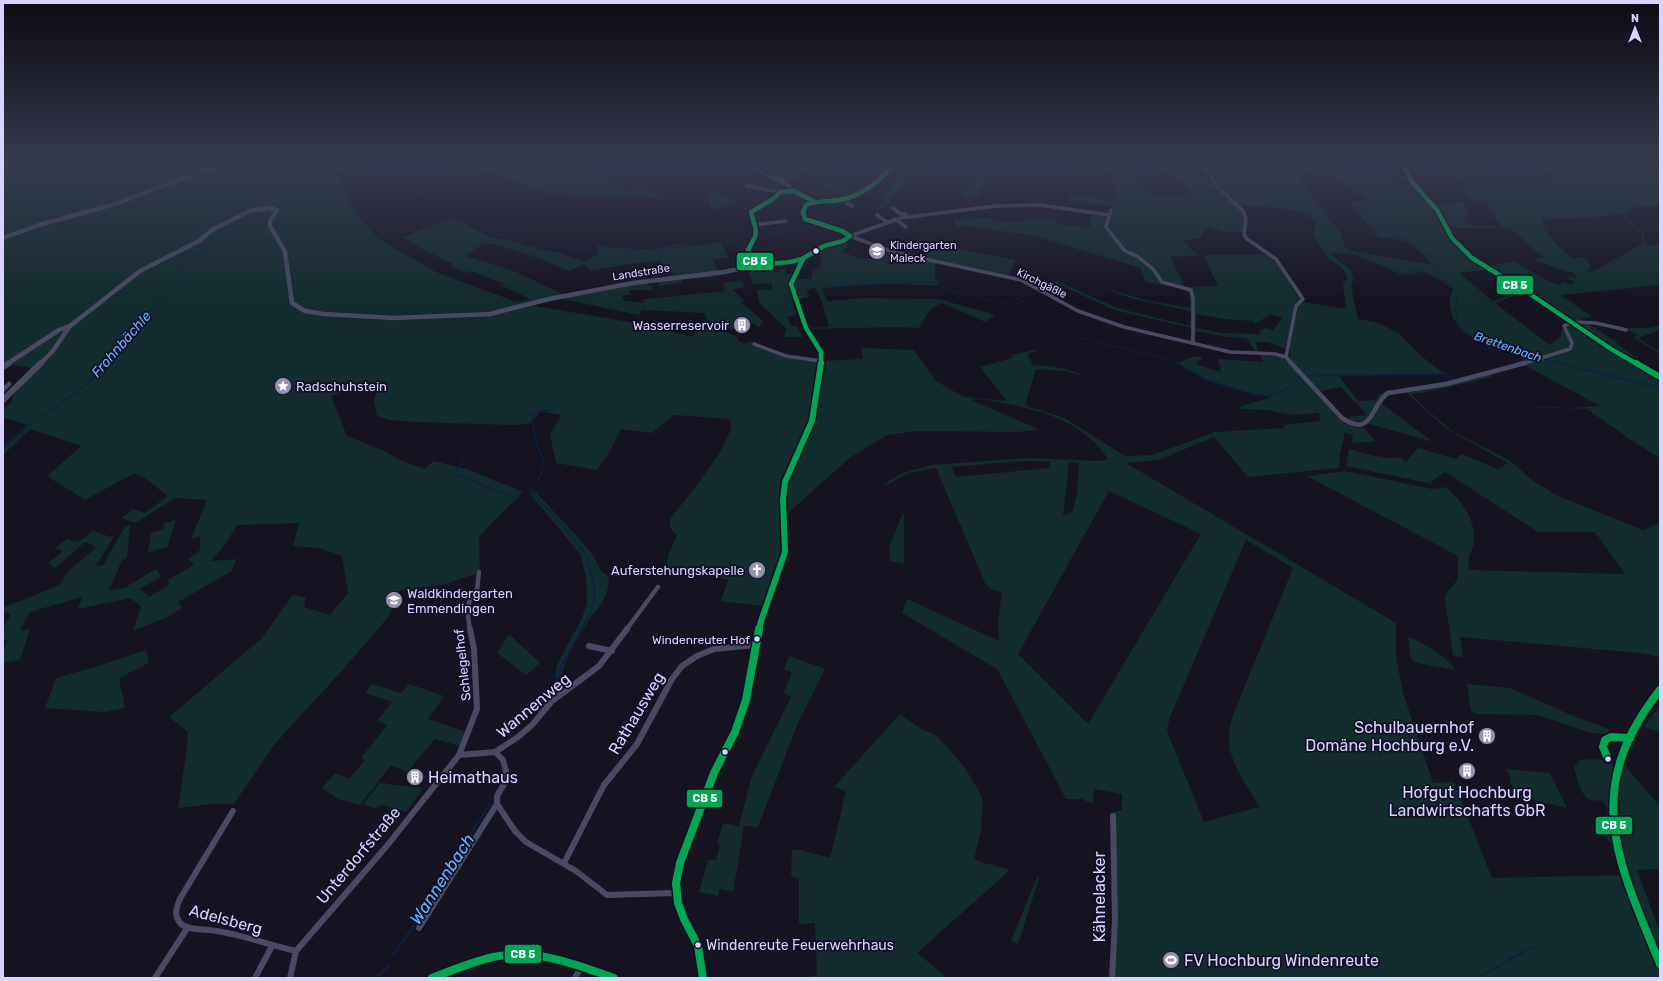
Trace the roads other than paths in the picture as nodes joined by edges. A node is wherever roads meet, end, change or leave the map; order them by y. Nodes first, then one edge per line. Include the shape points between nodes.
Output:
1 (101, 208) edge
2 (758, 208) edge
3 (804, 208) edge
4 (893, 208) dead end
5 (973, 208) edge
6 (1065, 208) edge
7 (1240, 208) edge
8 (1436, 208) edge
9 (910, 209) dead end
10 (1111, 210) dead end
11 (877, 215) dead end
12 (1108, 215) junction
13 (906, 216) junction
14 (896, 219) junction
15 (786, 221) dead end
16 (886, 222) junction
17 (755, 225) junction
18 (906, 227) dead end
19 (850, 236) junction
20 (3, 238) edge
21 (802, 259) junction
22 (758, 265) junction
23 (1571, 322) junction
24 (70, 326) junction
25 (1626, 330) dead end
26 (1193, 342) junction
27 (754, 344) dead end
28 (1286, 357) junction
29 (821, 361) junction
30 (3, 368) edge
31 (1660, 377) edge
32 (9, 384) dead end
33 (3, 390) edge
34 (3, 400) edge
35 (479, 572) dead end
36 (658, 587) dead end
37 (755, 645) junction
38 (589, 646) dead end
39 (612, 651) junction
40 (1660, 690) edge
41 (495, 752) junction
42 (458, 755) junction
43 (496, 804) junction
44 (234, 811) dead end
45 (1113, 816) dead end
46 (564, 863) junction
47 (676, 893) junction
48 (188, 927) junction
49 (419, 928) dead end
50 (272, 946) junction
51 (296, 951) junction
52 (1660, 964) edge
53 (581, 967) junction
54 (155, 978) edge
55 (255, 978) edge
56 (290, 978) edge
57 (432, 978) edge
58 (575, 978) edge
59 (614, 978) edge
60 (703, 978) edge
61 (1112, 978) edge

1 - 20 street
2 - 17 street via 751,212
3 - 19 street via 805,219 846,232
4 - 13 street
5 - 13 street
6 - 12 street
7 - 28 street via 1246,218 1244,234 1247,239 1276,259 1303,300 1296,306
8 - 23 main road via 1452,238 1466,253
9 - 13 street
10 - 12 street
11 - 16 street
12 - 26 street via 1106,227 1126,251 1153,269 1162,282 1191,290
13 - 14 street
14 - 16 street
14 - 18 street
15 - 17 street
16 - 19 street
17 - 22 street via 754,241 747,251
19 - 21 street, Landstraße via 824,246
19 - 26 street, Kirchgäßle via 893,252 1021,280 1078,312 1102,321
21 - 22 street, Landstraße
21 - 29 street via 791,284 806,328 821,352
22 - 24 street, Landstraße via 724,272 619,285 490,314 416,318 304,312 292,303 285,252 270,226 270,221 277,210 268,208 249,211 212,230 199,241 140,271
23 - 25 street via 1613,326
23 - 28 street via 1564,326 1572,343 1570,349 1505,370 1427,388 1386,393 1382,396 1372,418 1361,423 1346,421
23 - 31 main road
24 - 30 street
24 - 34 street via 52,352
26 - 28 street, Kirchgäßle via 1230,352 1275,354
27 - 29 street via 786,356
29 - 37 street via 812,421 785,482 785,552 762,614
32 - 33 street
35 - 42 street, Schlegelhof via 477,590 470,602 468,617 474,649 477,709
36 - 39 street, Wannenweg
37 - 46 street, Rathausweg via 714,649 697,656 678,670 636,744 604,785
37 - 47 street via 740,721 714,773 687,842 680,863
38 - 39 street
39 - 41 street, Wannenweg via 599,666 552,701 532,725
40 - 52 street via 1639,717 1620,759 1613,798 1615,832 1622,863
41 - 42 street, Wannenweg
41 - 43 street via 503,760 506,771
42 - 51 street, Unterdorfstraße via 386,847
43 - 46 street via 526,842
43 - 49 street
44 - 48 street, Adelsberg via 177,904 176,919
45 - 61 street, Kähnelacker via 1115,921
46 - 47 street via 607,895
47 - 60 street via 684,919 698,946
48 - 50 street, Adelsberg via 215,931
48 - 54 street
50 - 51 street, Adelsberg
50 - 55 street
51 - 56 street, Unterdorfstraße
53 - 57 street via 551,957 500,955
53 - 58 street
53 - 59 street

